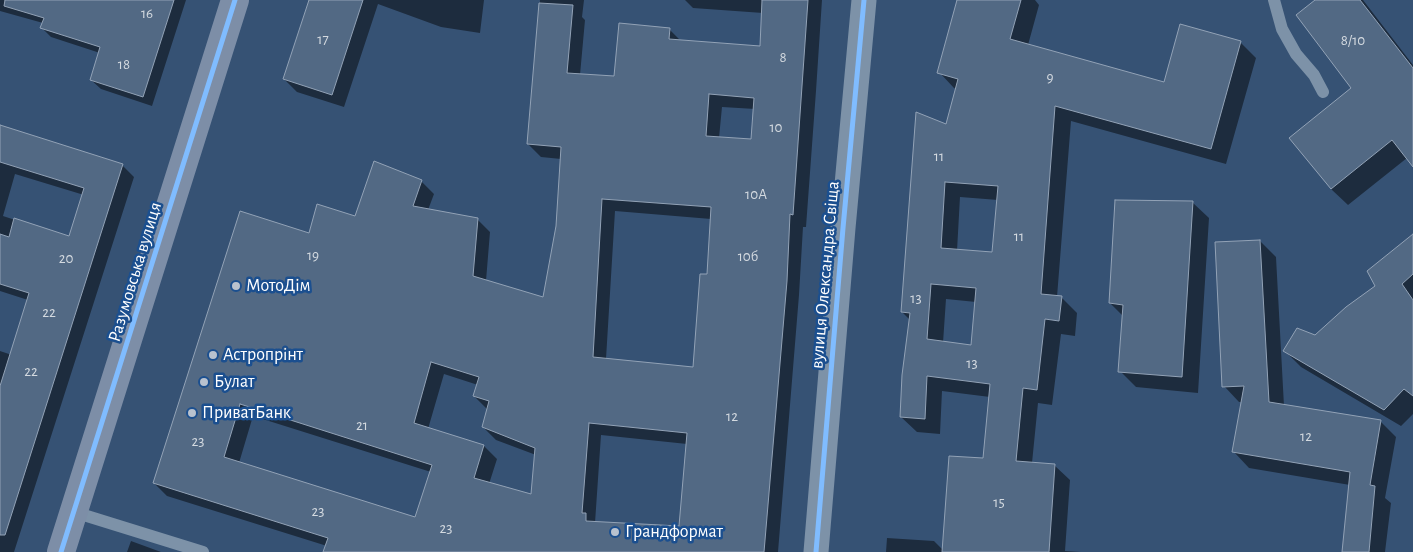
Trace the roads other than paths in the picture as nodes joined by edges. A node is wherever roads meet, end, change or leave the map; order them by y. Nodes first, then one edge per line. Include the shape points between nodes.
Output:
1 (234, 0) edge
2 (864, 0) edge
3 (1274, 0) edge
4 (1323, 92) dead end
5 (74, 512) junction
6 (61, 552) edge
7 (203, 552) edge
8 (816, 552) edge

1 - 5 main road, Разумовська вулиця
2 - 8 street, вулиця Олександра Свіща
3 - 4 lane via 1282,29
5 - 6 main road, Разумовська вулиця
5 - 7 lane

